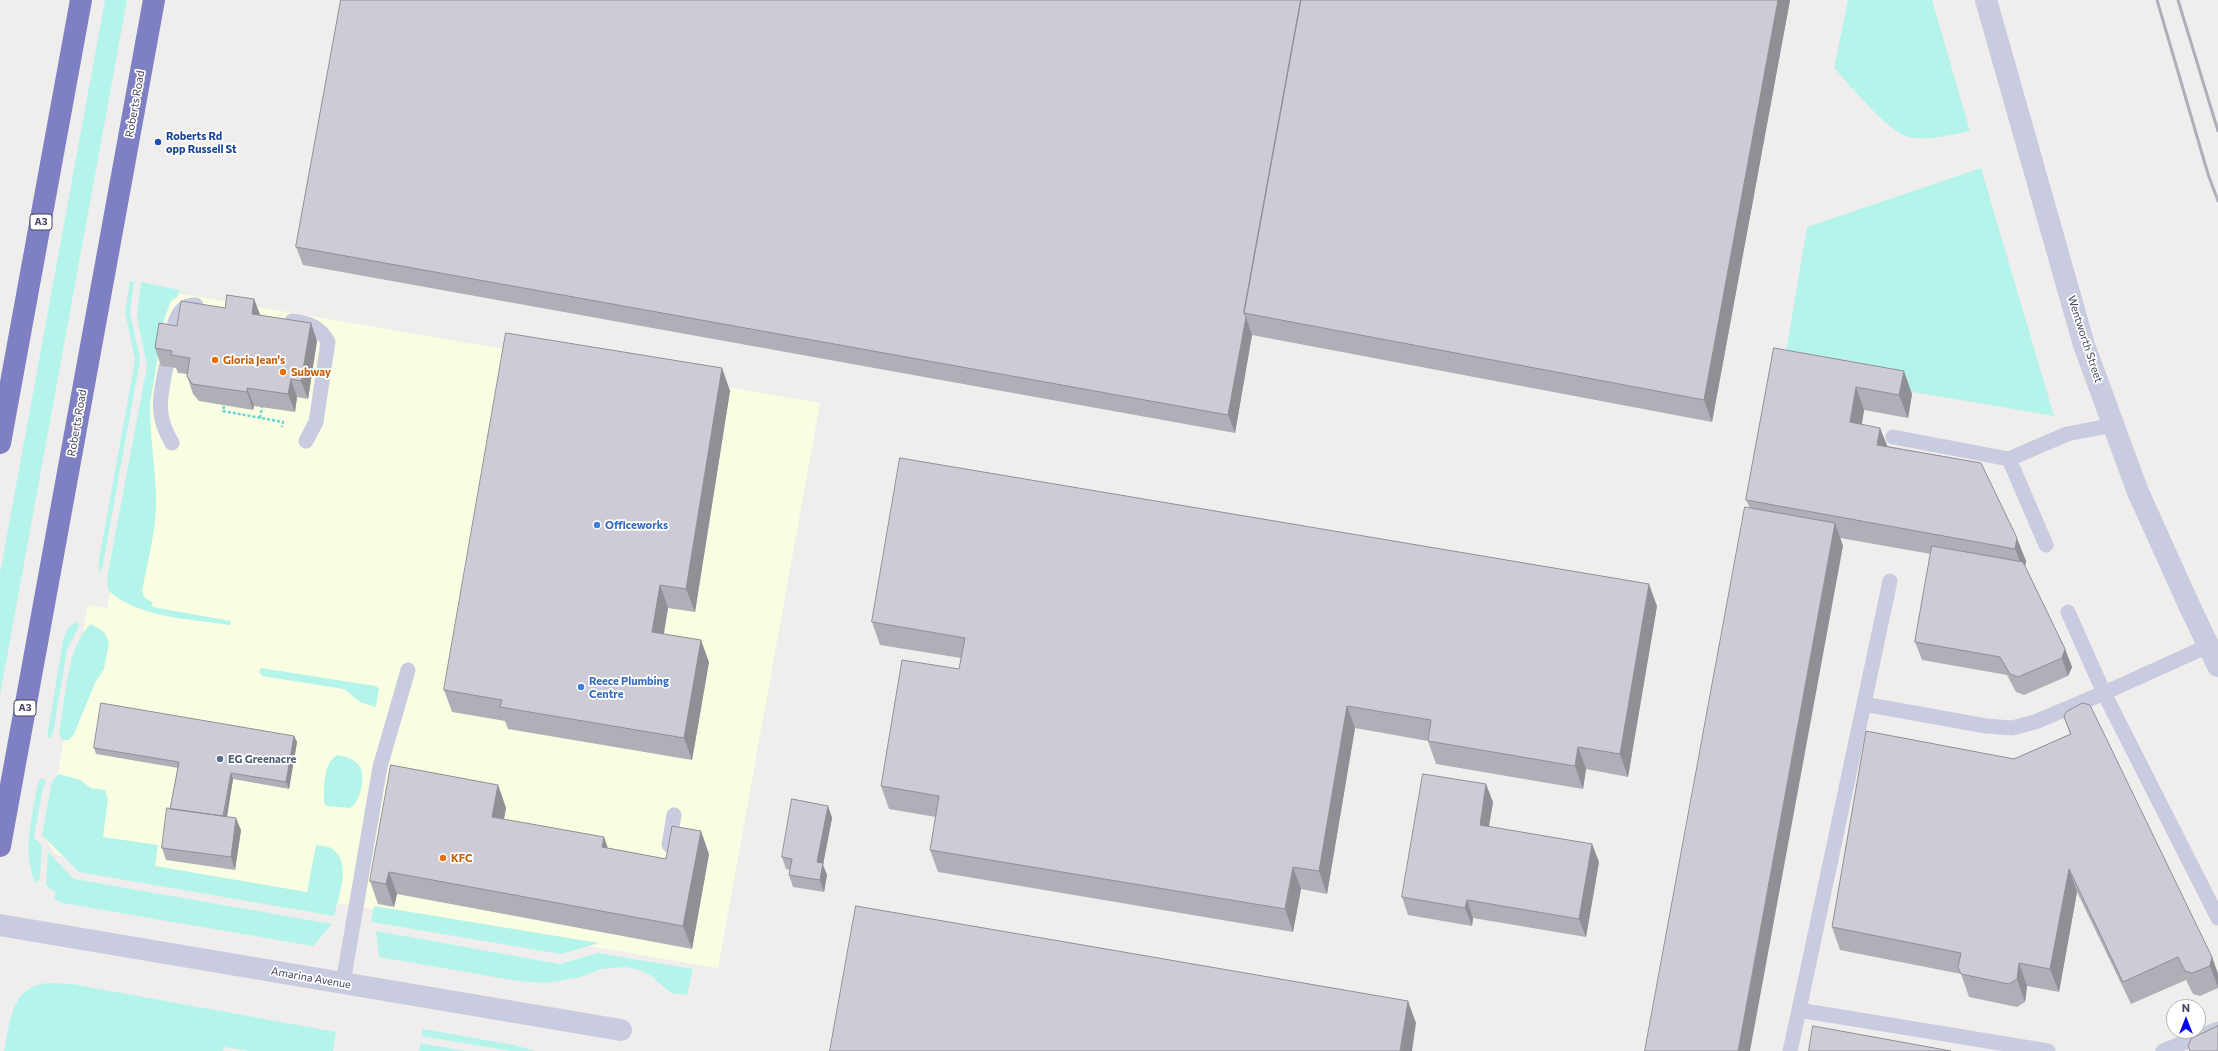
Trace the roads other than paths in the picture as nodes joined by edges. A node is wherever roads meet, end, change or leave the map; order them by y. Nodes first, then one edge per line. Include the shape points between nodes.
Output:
1 (81, 0) edge
2 (154, 0) edge
3 (1986, 0) edge
4 (210, 307) edge
5 (278, 318) edge
6 (171, 342) edge
7 (166, 367) edge
8 (2114, 425) junction
9 (1893, 437) dead end
10 (306, 442) dead end
11 (0, 443) edge
12 (172, 443) dead end
13 (2009, 459) junction
14 (2046, 545) dead end
15 (1890, 581) dead end
16 (2068, 612) dead end
17 (2208, 646) junction
18 (2218, 666) edge
19 (408, 670) dead end
20 (2104, 693) junction
21 (1864, 704) junction
22 (674, 815) dead end
23 (0, 846) edge
24 (667, 858) edge
25 (2218, 918) edge
26 (0, 925) edge
27 (343, 983) junction
28 (1799, 1010) junction
29 (2218, 1029) edge
30 (621, 1030) dead end
31 (1790, 1051) edge
32 (2048, 1051) edge
33 (2163, 1051) edge

1 - 11 highway, A3
2 - 23 highway, Roberts Road / A3
3 - 8 street, Wentworth Street via 2084,345
4 - 6 lane via 192,305 184,309 177,317
5 - 10 lane via 316,327 323,332 328,342 316,422
7 - 12 lane via 160,407 161,418
8 - 13 lane via 2067,434
8 - 17 street, Wentworth Street via 2138,492
9 - 13 lane
13 - 14 lane
15 - 21 lane
16 - 20 lane
17 - 18 street, Wentworth Street
17 - 20 lane
19 - 27 lane via 380,767
20 - 21 lane via 2035,722 2012,728 1986,726
20 - 25 lane
21 - 28 lane
22 - 24 lane
26 - 27 street, Amarina Avenue
27 - 30 street, Amarina Avenue
28 - 31 lane
28 - 32 lane
29 - 33 lane

